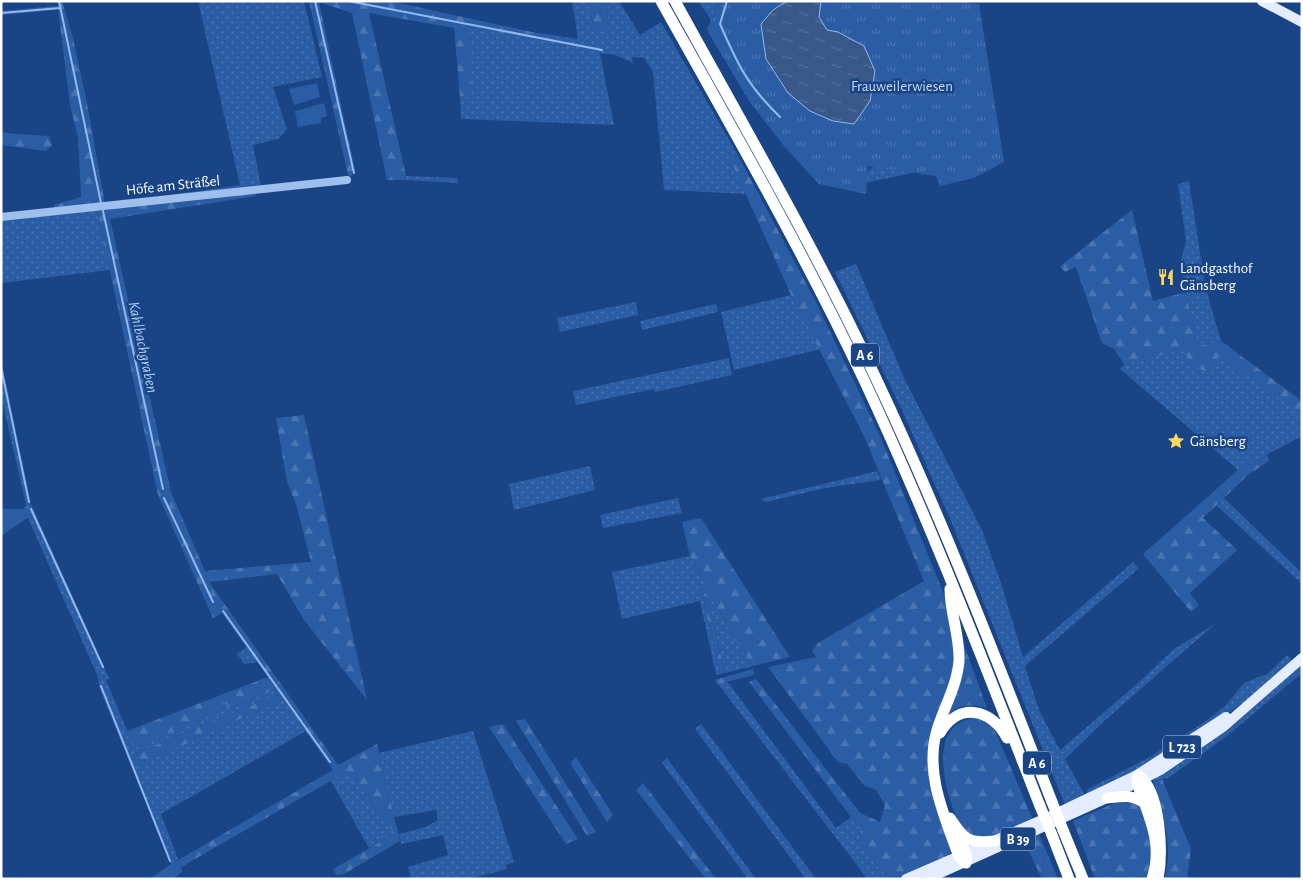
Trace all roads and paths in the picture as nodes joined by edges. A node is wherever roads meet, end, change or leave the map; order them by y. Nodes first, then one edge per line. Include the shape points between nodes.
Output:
1 (661, 1) edge
2 (674, 1) edge
3 (1262, 1) edge
4 (1302, 22) edge
5 (347, 180) dead end
6 (1, 217) edge
7 (950, 579) junction
8 (1302, 658) edge
9 (936, 741) junction
10 (1026, 770) junction
11 (1136, 779) junction
12 (1107, 798) junction
13 (940, 804) junction
14 (1146, 804) junction
15 (960, 833) junction
16 (1057, 833) junction
17 (995, 841) junction
18 (963, 858) junction
19 (1081, 874) edge
20 (906, 879) edge
21 (927, 879) edge
22 (1069, 879) edge
23 (1088, 879) edge
24 (1152, 879) edge
25 (1158, 879) edge

1 - 7 highway, A 6 via 745,151 843,338
2 - 16 highway, A 6, bridge via 801,230 874,373 964,578 1052,802
3 - 4 main road
5 - 6 street, Höfe am Sträßel
7 - 9 highway via 950,599 958,635 958,670
7 - 10 highway, A 6
8 - 11 main road, L 723 via 1205,741
9 - 10 highway via 953,718 977,712 1002,727
9 - 13 highway via 934,777
10 - 16 highway, A 6, bridge via 1040,806
11 - 12 main road, L 723
11 - 14 highway
11 - 17 main road, B 39
11 - 25 highway via 1152,799 1160,834 1162,848
12 - 14 highway via 1126,795
12 - 18 main road, B 39
13 - 15 highway
13 - 18 highway
14 - 24 highway via 1156,835 1157,855
15 - 17 highway via 971,841
15 - 18 highway
16 - 19 highway, A 6
16 - 22 highway, A 6
17 - 18 main road, B 39
18 - 20 main road, B 39
18 - 21 main road, B 39
19 - 23 highway

